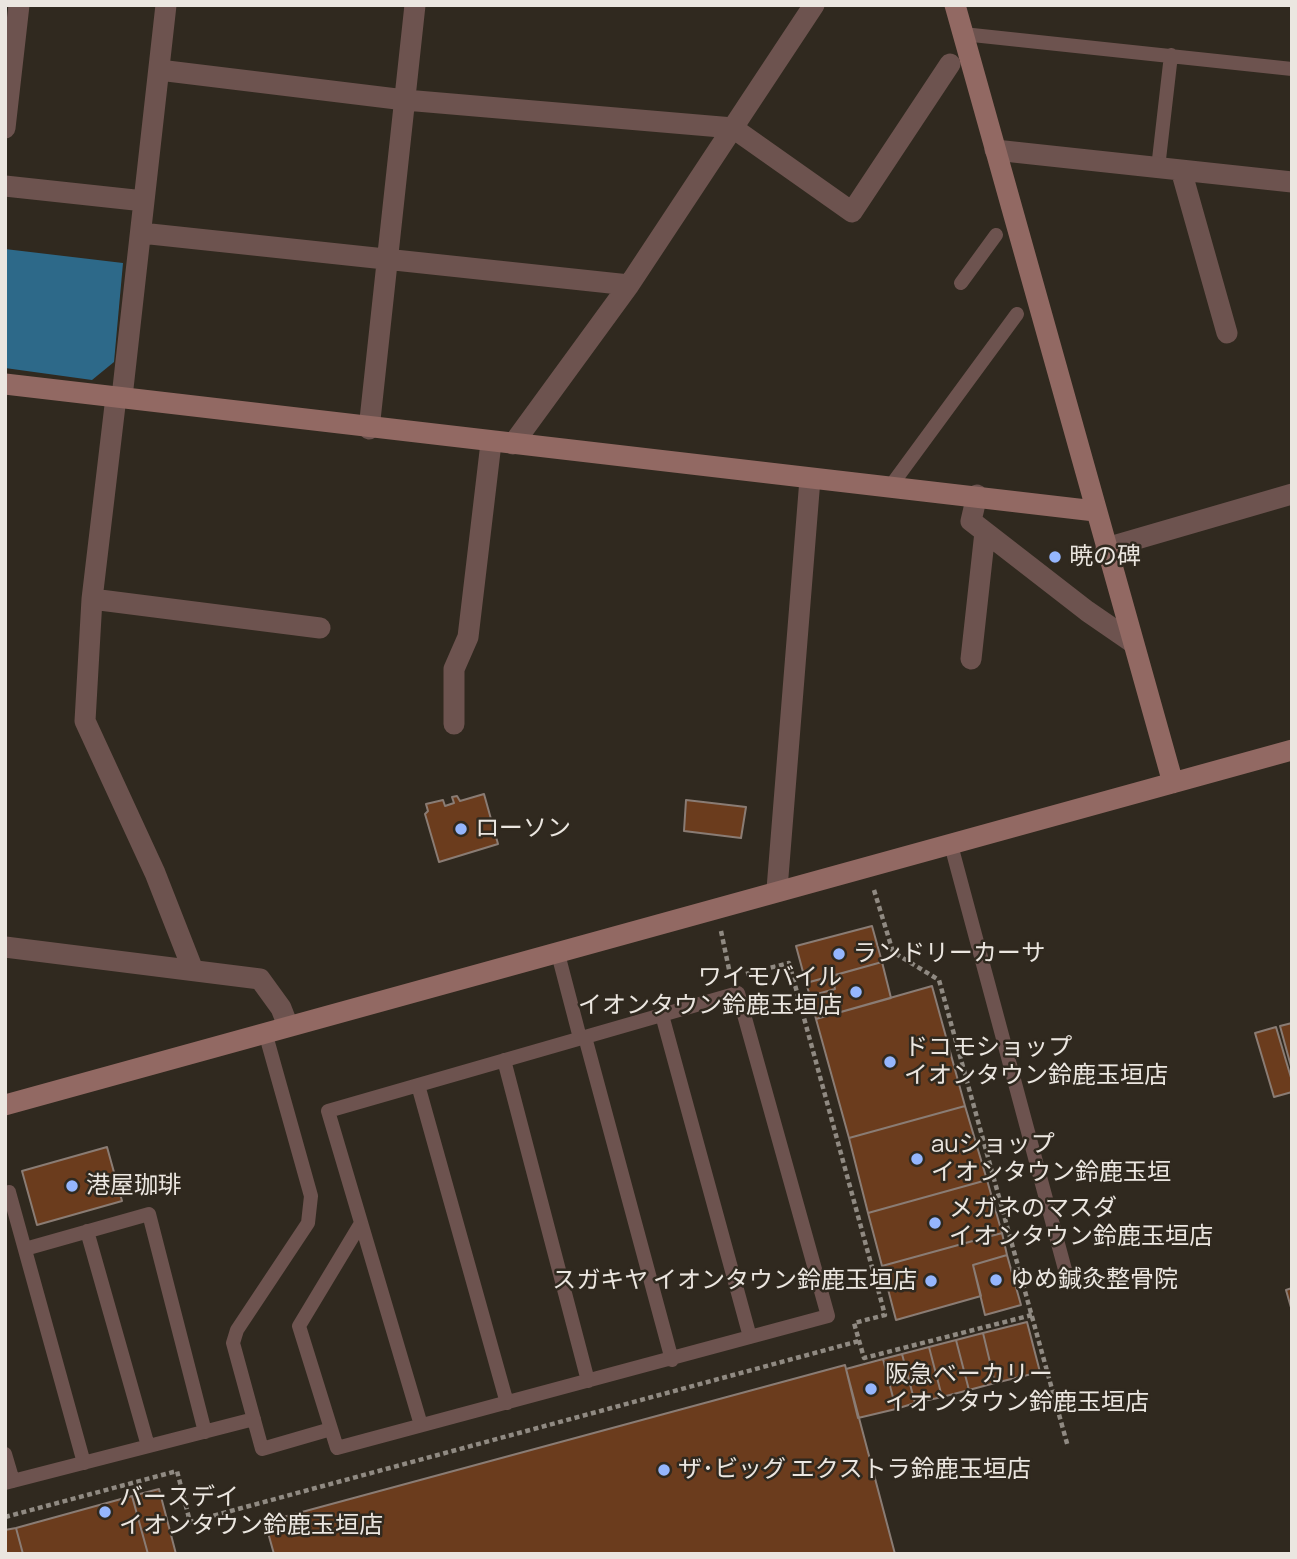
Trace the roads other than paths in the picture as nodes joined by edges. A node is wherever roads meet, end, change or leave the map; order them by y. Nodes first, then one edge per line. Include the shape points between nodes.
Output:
1 (19, 5) edge
2 (166, 5) edge
3 (415, 5) edge
4 (814, 5) edge
5 (955, 5) edge
6 (963, 34) junction
7 (1171, 55) junction
8 (950, 64) dead end
9 (1292, 69) edge
10 (159, 70) junction
11 (405, 100) junction
12 (5, 128) edge
13 (733, 128) junction
14 (995, 150) junction
15 (1158, 168) junction
16 (1181, 170) junction
17 (1292, 182) edge
18 (5, 186) edge
19 (144, 201) junction
20 (141, 233) junction
21 (996, 235) dead end
22 (388, 259) junction
23 (961, 283) dead end
24 (629, 285) junction
25 (1017, 314) dead end
26 (1227, 333) dead end
27 (5, 384) edge
28 (119, 397) junction
29 (369, 429) junction
30 (491, 443) junction
31 (513, 444) junction
32 (810, 479) junction
33 (890, 487) junction
34 (1292, 494) edge
35 (977, 495) junction
36 (1094, 511) junction
37 (985, 532) junction
38 (1106, 548) junction
39 (92, 599) junction
40 (320, 628) dead end
41 (1132, 642) junction
42 (971, 659) dead end
43 (454, 724) dead end
44 (1292, 750) edge
45 (1173, 783) junction
46 (951, 845) junction
47 (777, 889) junction
48 (5, 947) edge
49 (556, 950) junction
50 (193, 970) junction
51 (662, 1015) junction
52 (288, 1026) junction
53 (265, 1032) junction
54 (582, 1038) junction
55 (504, 1060) junction
56 (418, 1085) junction
57 (5, 1104) edge
58 (5, 1194) edge
59 (361, 1223) junction
60 (87, 1231) junction
61 (25, 1249) junction
62 (1067, 1277) dead end
63 (750, 1337) junction
64 (672, 1360) junction
65 (588, 1381) junction
66 (507, 1402) junction
67 (254, 1419) junction
68 (421, 1425) junction
69 (331, 1429) junction
70 (205, 1432) junction
71 (148, 1446) junction
72 (5, 1454) edge
73 (84, 1463) junction
74 (9, 1482) edge

1 - 12 street
2 - 10 street
3 - 11 street
4 - 13 street
5 - 6 street
6 - 7 lane
6 - 14 street
7 - 9 lane
7 - 15 lane
8 - 13 street via 852,212
10 - 11 street
10 - 19 street
11 - 13 street
11 - 22 street
13 - 24 street
14 - 15 street
14 - 36 street
15 - 16 street
16 - 17 street
16 - 26 street
18 - 19 street
19 - 20 street
20 - 22 street
20 - 28 street
21 - 23 lane
22 - 24 street
22 - 29 street
24 - 31 street
25 - 33 lane
27 - 28 street
28 - 29 street
28 - 39 street
29 - 30 street
30 - 31 street
30 - 43 street via 468,637 454,669
31 - 32 street
32 - 33 street
32 - 47 street
33 - 35 street
34 - 38 street
35 - 36 street
35 - 37 street via 971,520
36 - 38 street
37 - 41 street
37 - 42 street
38 - 41 street
39 - 40 street
39 - 50 street via 85,721 155,873
41 - 45 street
44 - 45 street
45 - 46 street
46 - 47 street
46 - 62 lane
47 - 49 street
48 - 50 street
49 - 52 street
49 - 54 lane
50 - 52 street via 260,979
51 - 54 lane
51 - 63 lane
51 - 63 lane via 737,993 828,1316
52 - 53 street
53 - 57 street
53 - 67 lane via 312,1211 233,1343
54 - 55 lane
54 - 64 lane
55 - 56 lane
55 - 65 lane
56 - 59 lane via 328,1111
56 - 66 lane
58 - 61 lane via 9,1192
59 - 68 lane
59 - 69 lane via 299,1326
60 - 61 lane
60 - 70 lane via 149,1214
60 - 71 lane
61 - 73 lane
63 - 64 lane
64 - 65 lane
65 - 66 lane
66 - 68 lane
67 - 69 lane via 262,1449
67 - 70 lane
68 - 69 lane via 337,1448
70 - 71 lane
71 - 73 lane
72 - 74 lane
73 - 74 lane

